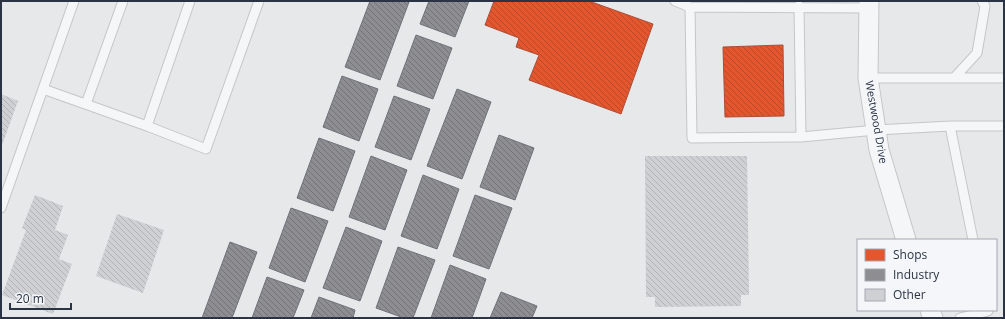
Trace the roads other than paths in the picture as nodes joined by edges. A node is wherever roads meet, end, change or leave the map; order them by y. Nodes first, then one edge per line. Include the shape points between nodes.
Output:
1 (74, 1) edge
2 (123, 1) edge
3 (190, 1) edge
4 (259, 1) edge
5 (675, 1) edge
6 (982, 1) edge
7 (718, 4) edge
8 (811, 4) edge
9 (869, 4) edge
10 (799, 6) junction
11 (690, 7) junction
12 (868, 78) junction
13 (954, 78) junction
14 (1004, 78) edge
15 (43, 89) junction
16 (86, 104) junction
17 (147, 126) junction
18 (950, 126) junction
19 (1004, 126) edge
20 (876, 130) junction
21 (801, 137) junction
22 (1, 208) edge
23 (906, 239) edge
24 (974, 239) edge
25 (988, 313) edge
26 (960, 318) edge

1 - 15 lane
2 - 16 lane
3 - 17 lane
4 - 17 lane via 206,149
5 - 11 lane
6 - 13 lane via 985,6 978,53
7 - 10 lane
7 - 11 lane
8 - 9 lane
8 - 10 lane
9 - 12 street, Westwood Drive
10 - 21 lane
11 - 21 lane via 692,138
12 - 13 lane
12 - 20 street, Westwood Drive
13 - 14 lane
15 - 16 lane
15 - 22 lane
16 - 17 lane
18 - 19 lane
18 - 20 lane
18 - 24 lane
20 - 21 lane
20 - 23 street, Westwood Drive via 879,150
25 - 26 lane

